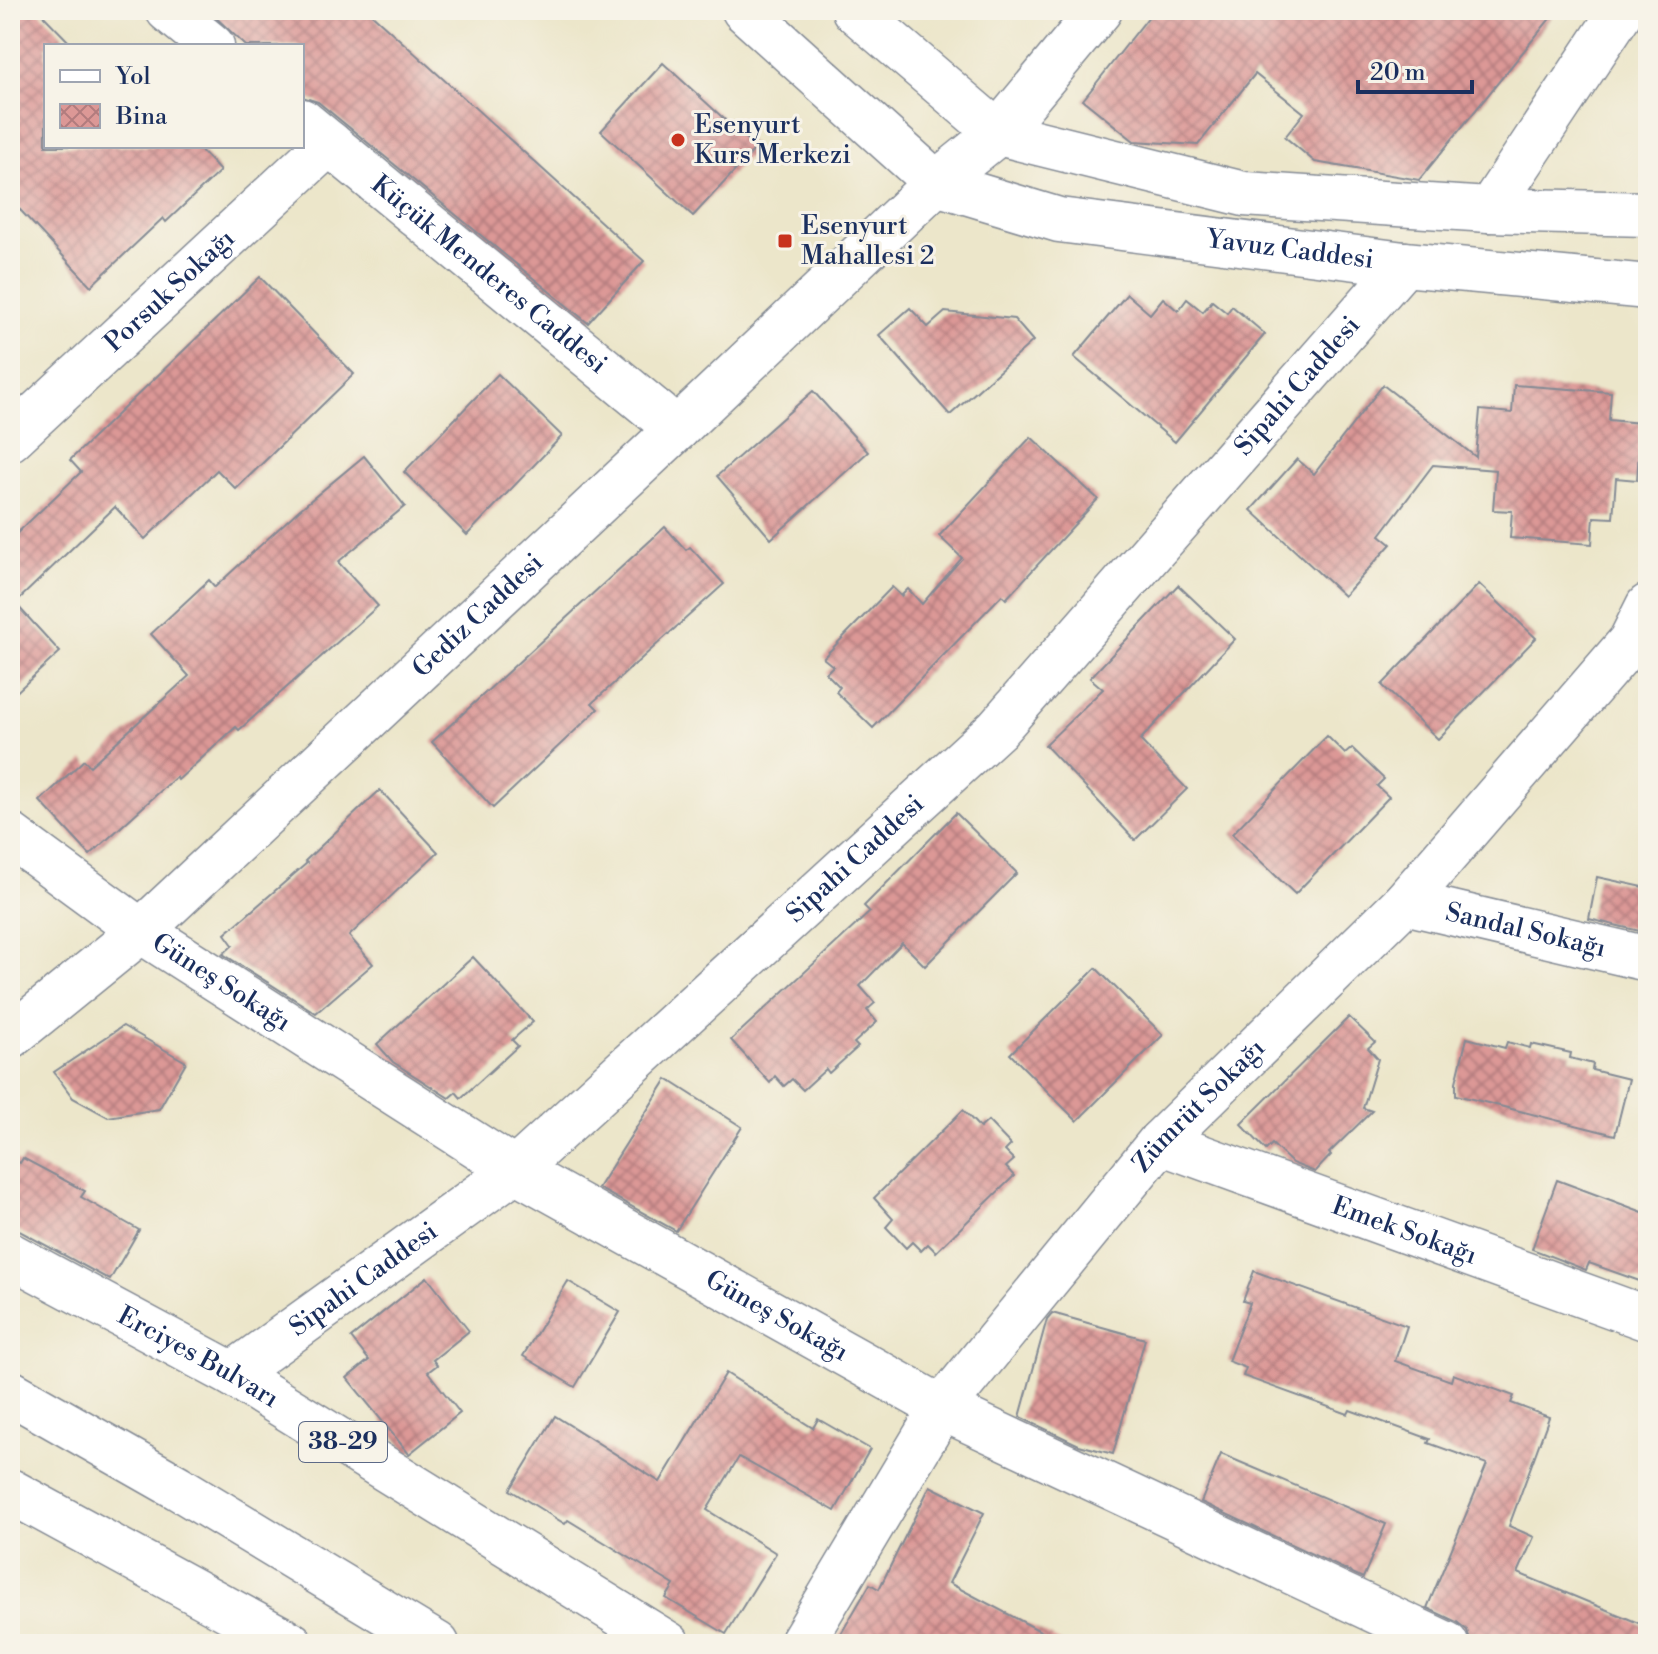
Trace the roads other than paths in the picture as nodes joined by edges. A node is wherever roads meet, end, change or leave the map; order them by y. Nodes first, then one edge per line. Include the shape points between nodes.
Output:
1 (168, 10) edge
2 (744, 10) edge
3 (854, 10) edge
4 (1100, 10) edge
5 (1622, 10) edge
6 (210, 44) edge
7 (315, 132) edge
8 (998, 133) junction
9 (299, 148) edge
10 (936, 183) junction
11 (1489, 210) junction
12 (1648, 214) edge
13 (1404, 264) junction
14 (1648, 287) edge
15 (677, 429) junction
16 (10, 439) edge
17 (1642, 630) edge
18 (10, 835) edge
19 (1405, 902) junction
20 (141, 931) junction
21 (1648, 959) edge
22 (10, 1037) edge
23 (1160, 1142) junction
24 (515, 1170) junction
25 (10, 1255) edge
26 (1648, 1319) edge
27 (232, 1374) junction
28 (10, 1392) edge
29 (942, 1408) junction
30 (10, 1491) edge
31 (291, 1644) edge
32 (437, 1644) edge
33 (668, 1644) edge
34 (801, 1644) edge
35 (1446, 1644) edge

1 - 6 main road
2 - 10 main road
3 - 8 main road
4 - 8 main road, Gediz Caddesi
5 - 11 main road
7 - 15 main road, Küçük Menderes Caddesi
8 - 10 main road, Gediz Caddesi
8 - 11 main road, Yavuz Caddesi via 1244,194
9 - 16 main road, Porsuk Sokağı
10 - 13 main road, Yavuz Caddesi via 1059,220
10 - 15 main road, Gediz Caddesi
11 - 12 main road, Yavuz Caddesi
13 - 14 main road, Yavuz Caddesi
13 - 24 main road, Sipahi Caddesi via 997,729
15 - 20 main road, Gediz Caddesi
17 - 19 main road, Zümrüt Sokağı
18 - 20 main road, Güneş Sokağı
19 - 21 main road, Sandal Sokağı
19 - 23 main road, Zümrüt Sokağı
20 - 22 main road, Gediz Caddesi
20 - 24 main road, Güneş Sokağı
23 - 26 main road, Emek Sokağı
23 - 29 main road, Zümrüt Sokağı
24 - 27 main road, Sipahi Caddesi
24 - 29 main road, Güneş Sokağı
25 - 27 main road, Erciyes Bulvarı / 38-29
27 - 33 main road, Erciyes Bulvarı / 38-29
28 - 32 main road
29 - 34 main road, Zümrüt Sokağı
29 - 35 main road, Güneş Sokağı
30 - 31 main road

